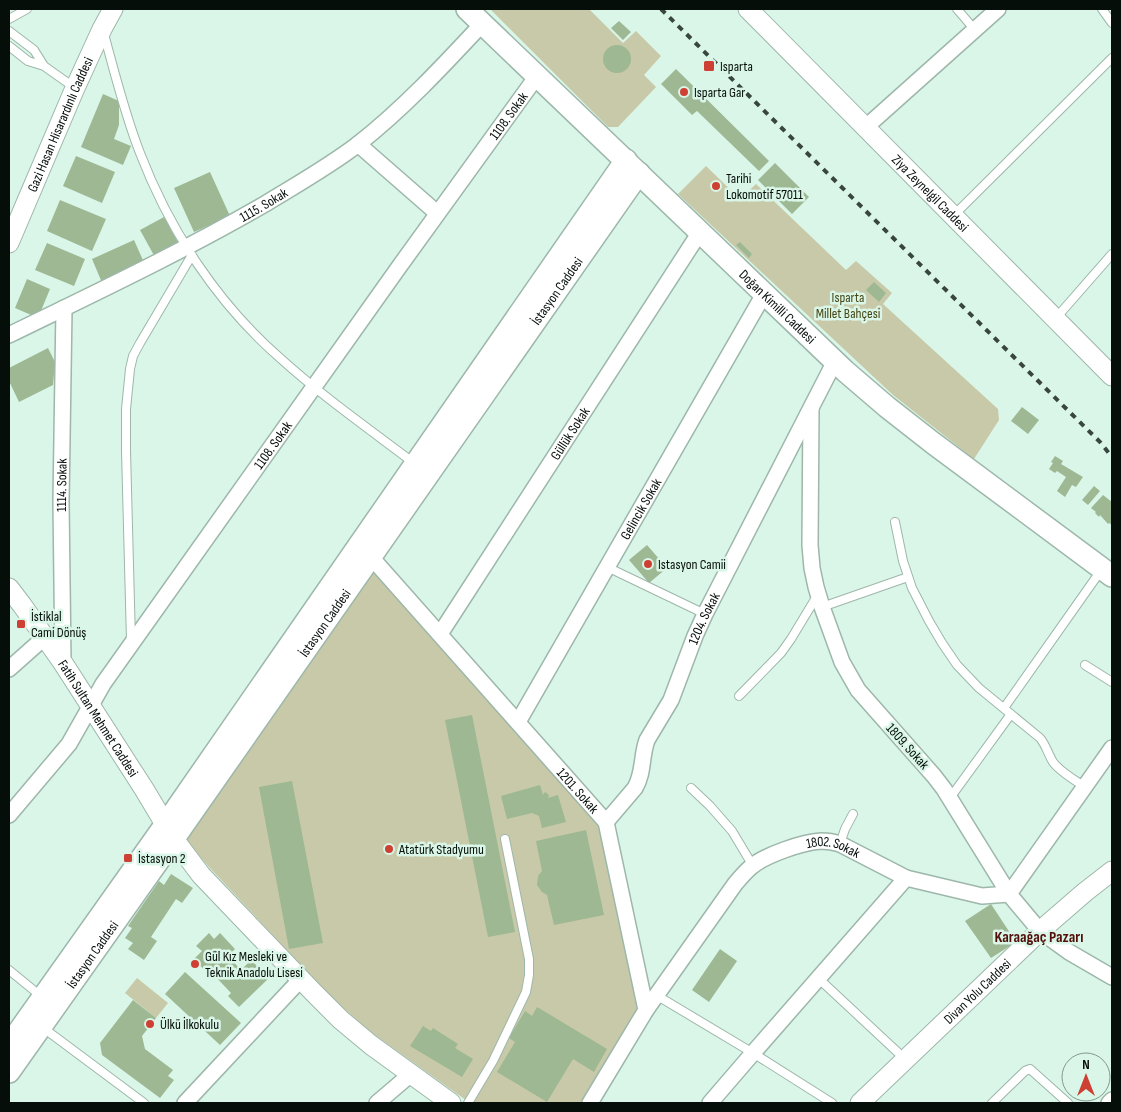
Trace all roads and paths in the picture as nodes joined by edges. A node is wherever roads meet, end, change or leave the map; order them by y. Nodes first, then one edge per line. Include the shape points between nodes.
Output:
1 (27, 9) edge
2 (113, 9) edge
3 (467, 9) edge
4 (748, 9) edge
5 (957, 9) edge
6 (998, 9) edge
7 (1102, 9) edge
8 (9, 19) edge
9 (483, 23) junction
10 (1112, 23) edge
11 (102, 29) junction
12 (975, 30) junction
13 (9, 31) edge
14 (9, 46) edge
15 (1112, 58) edge
16 (44, 66) junction
17 (537, 76) junction
18 (76, 88) junction
19 (866, 127) junction
20 (358, 144) junction
21 (632, 167) junction
22 (437, 213) junction
23 (952, 216) junction
24 (700, 232) junction
25 (9, 243) edge
26 (189, 251) junction
27 (1112, 254) edge
28 (764, 294) junction
29 (64, 308) junction
30 (1055, 319) junction
31 (9, 336) edge
32 (835, 361) junction
33 (1112, 376) edge
34 (313, 386) junction
35 (811, 409) junction
36 (416, 464) junction
37 (895, 522) dead end
38 (371, 557) junction
39 (607, 567) junction
40 (1107, 572) edge
41 (908, 578) junction
42 (9, 588) edge
43 (820, 601) junction
44 (706, 614) junction
45 (440, 634) junction
46 (44, 637) junction
47 (132, 643) junction
48 (63, 664) junction
49 (1085, 664) dead end
50 (9, 670) edge
51 (1112, 682) edge
52 (739, 696) dead end
53 (90, 706) junction
54 (1004, 708) junction
55 (1011, 714) junction
56 (518, 722) junction
57 (1112, 748) edge
58 (1085, 787) junction
59 (691, 788) dead end
60 (950, 798) junction
61 (853, 814) dead end
62 (9, 815) edge
63 (606, 822) junction
64 (170, 832) junction
65 (505, 839) dead end
66 (840, 844) junction
67 (753, 866) junction
68 (1112, 871) edge
69 (906, 878) junction
70 (1010, 894) junction
71 (1040, 931) junction
72 (9, 970) edge
73 (1112, 977) edge
74 (818, 978) junction
75 (301, 980) junction
76 (656, 995) junction
77 (43, 998) junction
78 (646, 1010) junction
79 (42, 1026) junction
80 (9, 1045) edge
81 (753, 1052) junction
82 (906, 1060) junction
83 (9, 1072) edge
84 (411, 1074) junction
85 (1112, 1100) edge
86 (144, 1103) edge
87 (185, 1103) edge
88 (377, 1103) edge
89 (451, 1103) edge
90 (468, 1103) edge
91 (590, 1103) edge
92 (710, 1103) edge
93 (832, 1103) edge
94 (860, 1103) edge
95 (992, 1103) edge
96 (1068, 1103) edge
97 (1109, 1103) edge

1 - 8 lane
2 - 11 street, Gazi Hasan Hisarardınlı Caddesi
3 - 9 main road, Doğan Kimilli Caddesi
4 - 19 street, Ziya Zeynelgil Caddesi
5 - 12 lane
6 - 12 street
7 - 10 lane
9 - 17 main road, Doğan Kimilli Caddesi
9 - 20 street, 1115. Sokak via 402,106
11 - 18 street, Gazi Hasan Hisarardınlı Caddesi
11 - 26 lane via 140,153 153,185
12 - 19 street
13 - 16 lane via 34,50
14 - 16 lane via 28,61
15 - 23 lane
16 - 18 lane
17 - 21 main road, Doğan Kimilli Caddesi
17 - 22 street, 1108. Sokak
18 - 25 street, Gazi Hasan Hisarardınlı Caddesi
19 - 23 street, Ziya Zeynelgil Caddesi
20 - 22 street
20 - 26 street, 1115. Sokak
21 - 24 main road, Doğan Kimilli Caddesi
21 - 36 main road, İstasyon Caddesi
21 - 38 main road, İstasyon Caddesi
22 - 34 street, 1108. Sokak
23 - 30 street, Ziya Zeynelgil Caddesi
24 - 28 main road, Doğan Kimilli Caddesi
24 - 45 street, Güllük Sokak
26 - 29 street, 1115. Sokak
26 - 34 lane via 251,330
26 - 47 lane via 133,356 128,383 126,451
27 - 30 lane
28 - 32 main road, Doğan Kimilli Caddesi
28 - 39 street, Gelincik Sokak
29 - 31 street, 1115. Sokak
29 - 48 street, 1114. Sokak
30 - 33 street, Ziya Zeynelgil Caddesi
32 - 35 street, 1204. Sokak
32 - 40 main road, Doğan Kimilli Caddesi via 933,443
34 - 36 lane
34 - 47 street, 1108. Sokak
35 - 43 street, 1809. Sokak via 810,545
35 - 44 street, 1204. Sokak
36 - 64 main road, İstasyon Caddesi
37 - 41 lane
38 - 45 street, 1201. Sokak
38 - 64 main road, İstasyon Caddesi
39 - 44 lane
39 - 56 street, Gelincik Sokak
40 - 54 lane
41 - 43 lane
41 - 54 lane via 929,621 958,665 978,688
42 - 46 street, Fatih Sultan Mehmet Caddesi
43 - 52 lane via 781,653
43 - 60 street, 1809. Sokak via 842,662 858,690
44 - 63 street, 1204. Sokak via 672,700 646,740 638,783
45 - 56 street, 1201. Sokak
46 - 48 street, Fatih Sultan Mehmet Caddesi
46 - 50 street
47 - 53 street, 1108. Sokak
48 - 53 street, Fatih Sultan Mehmet Caddesi
49 - 51 lane
53 - 62 street, 1108. Sokak via 63,753
53 - 64 street, Fatih Sultan Mehmet Caddesi
54 - 55 lane
55 - 58 lane via 1040,738 1057,767
55 - 60 lane
56 - 63 street, 1201. Sokak
57 - 58 street
58 - 70 street
59 - 67 lane via 732,831
60 - 70 street, 1809. Sokak
61 - 66 lane
63 - 78 street, 1201. Sokak
64 - 75 street, Fatih Sultan Mehmet Caddesi via 201,875
64 - 77 main road, İstasyon Caddesi
64 - 79 main road, İstasyon Caddesi
65 - 90 lane via 530,959 530,976 526,992 493,1061
66 - 67 street, 1802. Sokak via 820,841 804,844
66 - 69 street, 1802. Sokak
67 - 76 street, 1802. Sokak via 735,884
68 - 71 street, Divan Yolu Caddesi
69 - 70 street, 1802. Sokak via 975,895
69 - 74 street
70 - 71 street
71 - 73 street
71 - 82 street, Divan Yolu Caddesi
72 - 77 lane
74 - 81 street
74 - 82 lane
75 - 84 street, Fatih Sultan Mehmet Caddesi via 341,1020
75 - 87 street
76 - 78 street, 1802. Sokak
76 - 81 lane
77 - 80 main road, İstasyon Caddesi
78 - 91 street
79 - 83 main road, İstasyon Caddesi
79 - 86 lane
81 - 92 street
81 - 93 lane
82 - 94 street, Divan Yolu Caddesi
84 - 88 street
84 - 89 street, Fatih Sultan Mehmet Caddesi
85 - 97 street
95 - 96 lane via 1030,1069

